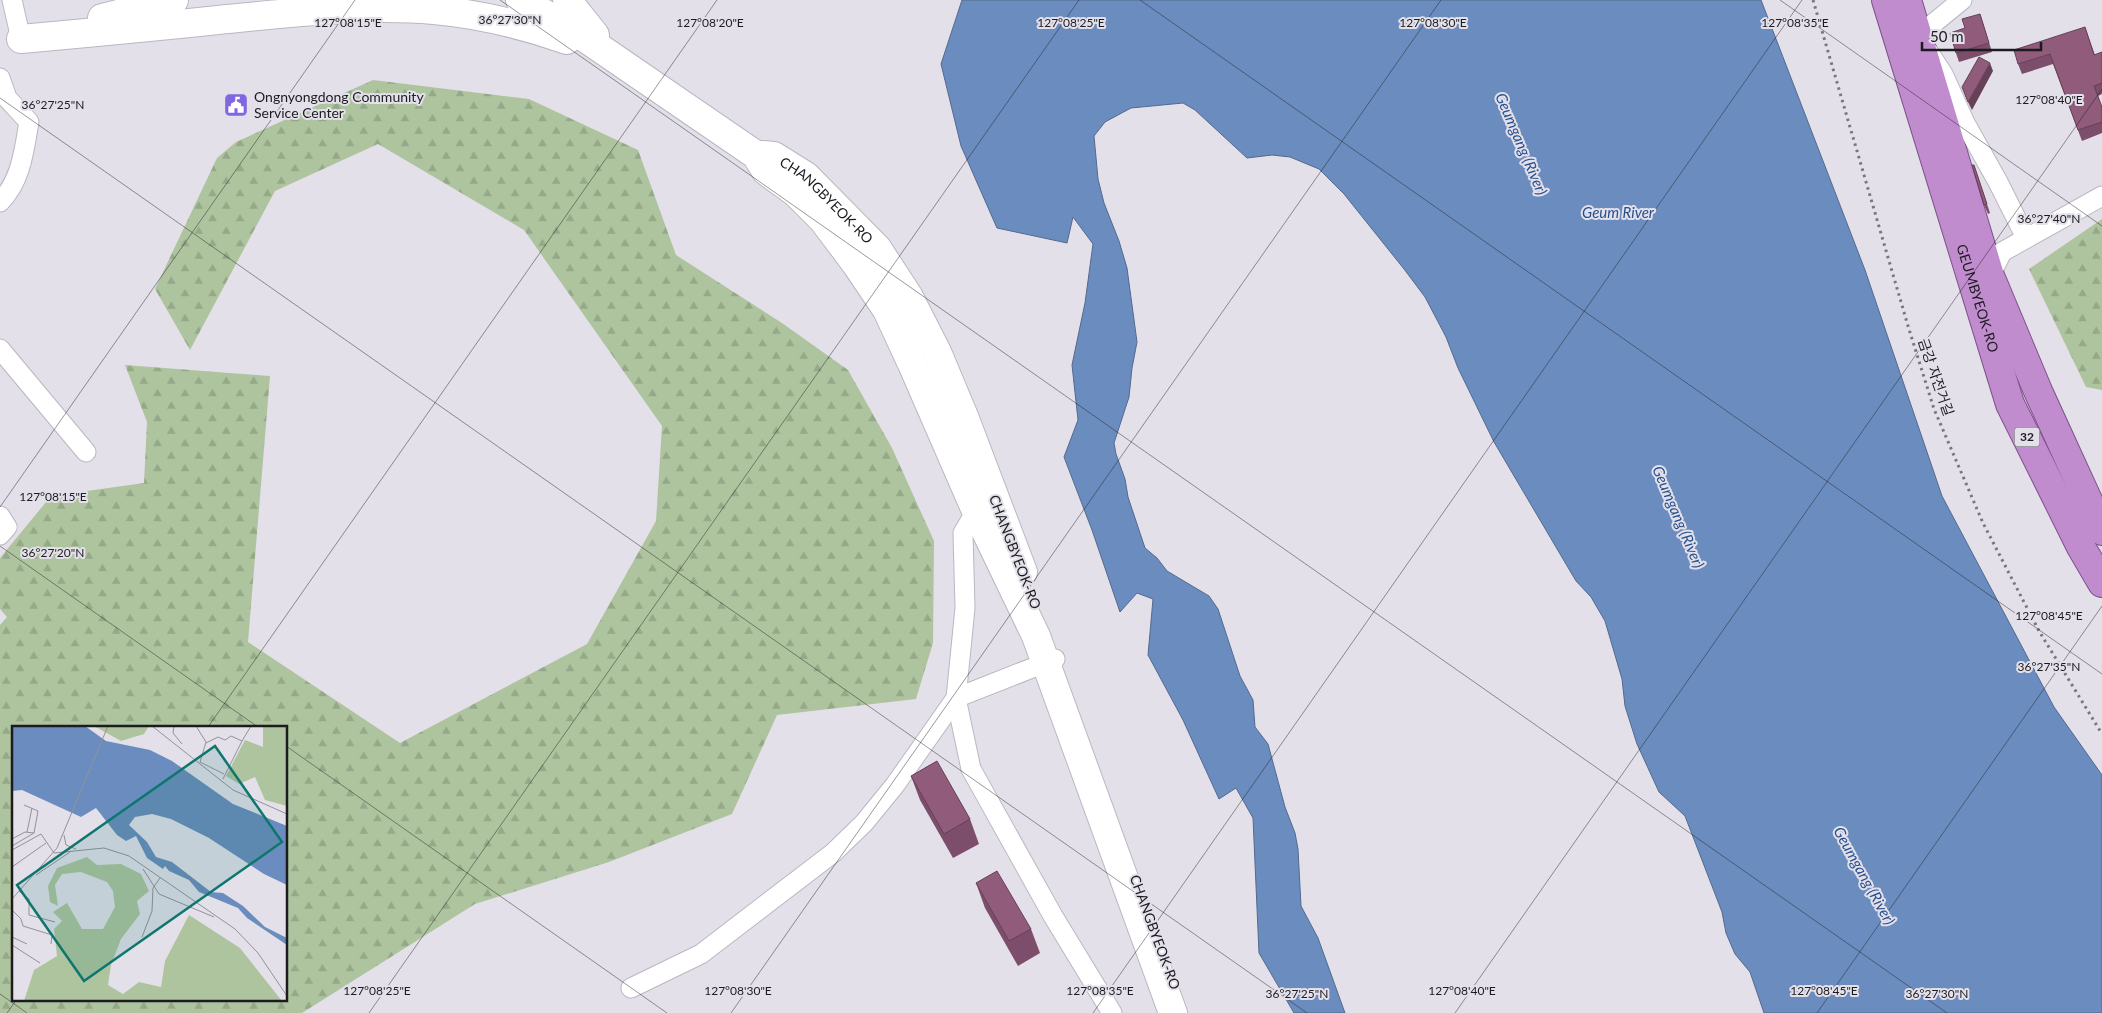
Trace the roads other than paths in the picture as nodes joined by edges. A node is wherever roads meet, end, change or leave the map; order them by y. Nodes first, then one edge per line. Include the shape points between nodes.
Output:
1 (12, 0) edge
2 (520, 0) edge
3 (567, 0) edge
4 (1886, 0) edge
5 (1907, 0) edge
6 (1962, 0) edge
7 (162, 1) edge
8 (1918, 36) junction
9 (10, 42) edge
10 (614, 57) junction
11 (0, 78) edge
12 (756, 156) junction
13 (2102, 196) edge
14 (0, 202) edge
15 (2026, 238) junction
16 (1990, 276) junction
17 (0, 349) edge
18 (86, 452) dead end
19 (976, 511) junction
20 (0, 516) edge
21 (2102, 531) edge
22 (0, 535) edge
23 (2102, 583) edge
24 (1050, 661) junction
25 (956, 698) junction
26 (631, 988) dead end
27 (1112, 1013) edge
28 (1173, 1013) edge
29 (1185, 1013) edge

1 - 9 street
2 - 10 main road, CHANGBYEOK-RO
3 - 10 main road
4 - 23 highway, GEUMBYEOK-RO / 32 via 2010,404
5 - 8 highway, GEUMBYEOK-RO / 32
6 - 8 street
7 - 9 main road
8 - 15 street via 1943,74
8 - 16 highway, GEUMBYEOK-RO / 32
9 - 10 main road via 283,14 369,9 433,10 491,18 539,30
10 - 12 main road, CHANGBYEOK-RO
11 - 14 street via 7,98 29,122 22,162 9,193
12 - 19 main road, CHANGBYEOK-RO via 766,171 823,220 887,310
12 - 24 main road, CHANGBYEOK-RO via 774,156 806,176 877,248 909,297 937,352 965,419
13 - 15 street
15 - 16 street via 2002,252
16 - 21 highway, GEUMBYEOK-RO / 32
17 - 18 street
19 - 24 main road, CHANGBYEOK-RO
19 - 25 street via 963,533 965,608
20 - 22 street via 7,527
24 - 25 street
24 - 28 main road, CHANGBYEOK-RO
24 - 29 main road, CHANGBYEOK-RO
25 - 26 street via 895,785 864,823 832,853 702,954
25 - 27 street via 971,769 1053,916

